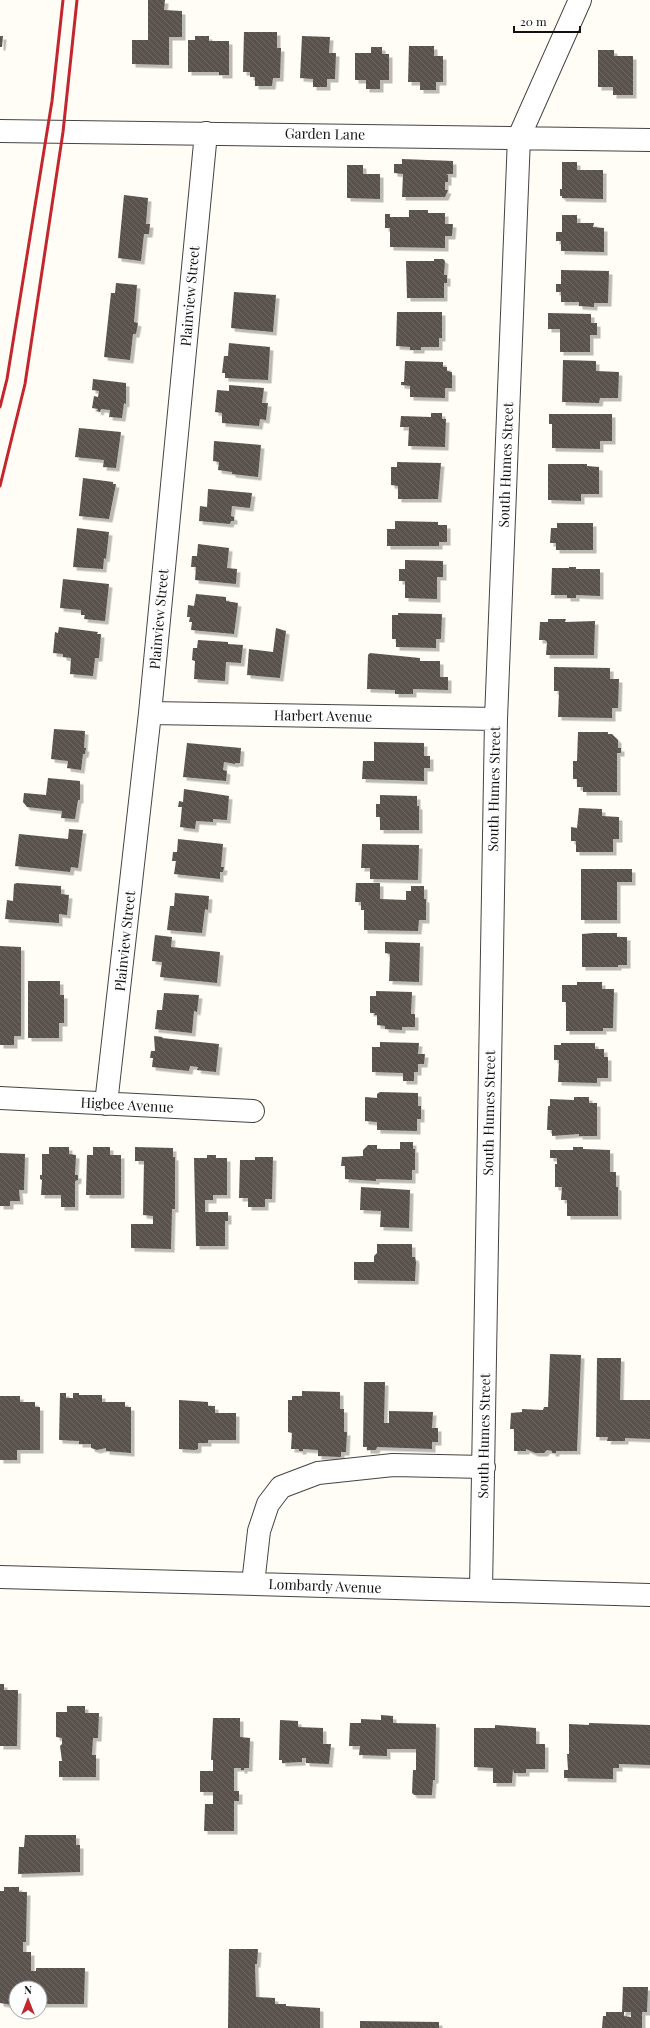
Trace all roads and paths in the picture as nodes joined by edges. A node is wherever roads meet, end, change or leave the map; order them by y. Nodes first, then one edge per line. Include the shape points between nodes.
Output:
1 (580, 0) edge
2 (0, 131) edge
3 (206, 133) junction
4 (519, 137) junction
5 (650, 140) edge
6 (150, 713) junction
7 (496, 719) junction
8 (0, 1098) edge
9 (106, 1104) junction
10 (253, 1111) dead end
11 (484, 1467) junction
12 (0, 1577) edge
13 (253, 1584) junction
14 (481, 1590) junction
15 (650, 1595) edge

1 - 4 street, South Humes Street
2 - 3 street, Garden Lane
3 - 4 street, Garden Lane
3 - 6 street, Plainview Street
4 - 5 street, Garden Lane
4 - 7 street, South Humes Street
6 - 7 street, Harbert Avenue
6 - 9 street, Plainview Street
7 - 11 street, South Humes Street
8 - 9 street, Higbee Avenue
9 - 10 street, Higbee Avenue
11 - 13 street via 393,1465 318,1473 282,1487 268,1504 259,1531
11 - 14 street, South Humes Street
12 - 13 street, Lombardy Avenue
13 - 14 street, Lombardy Avenue
14 - 15 street, Lombardy Avenue

